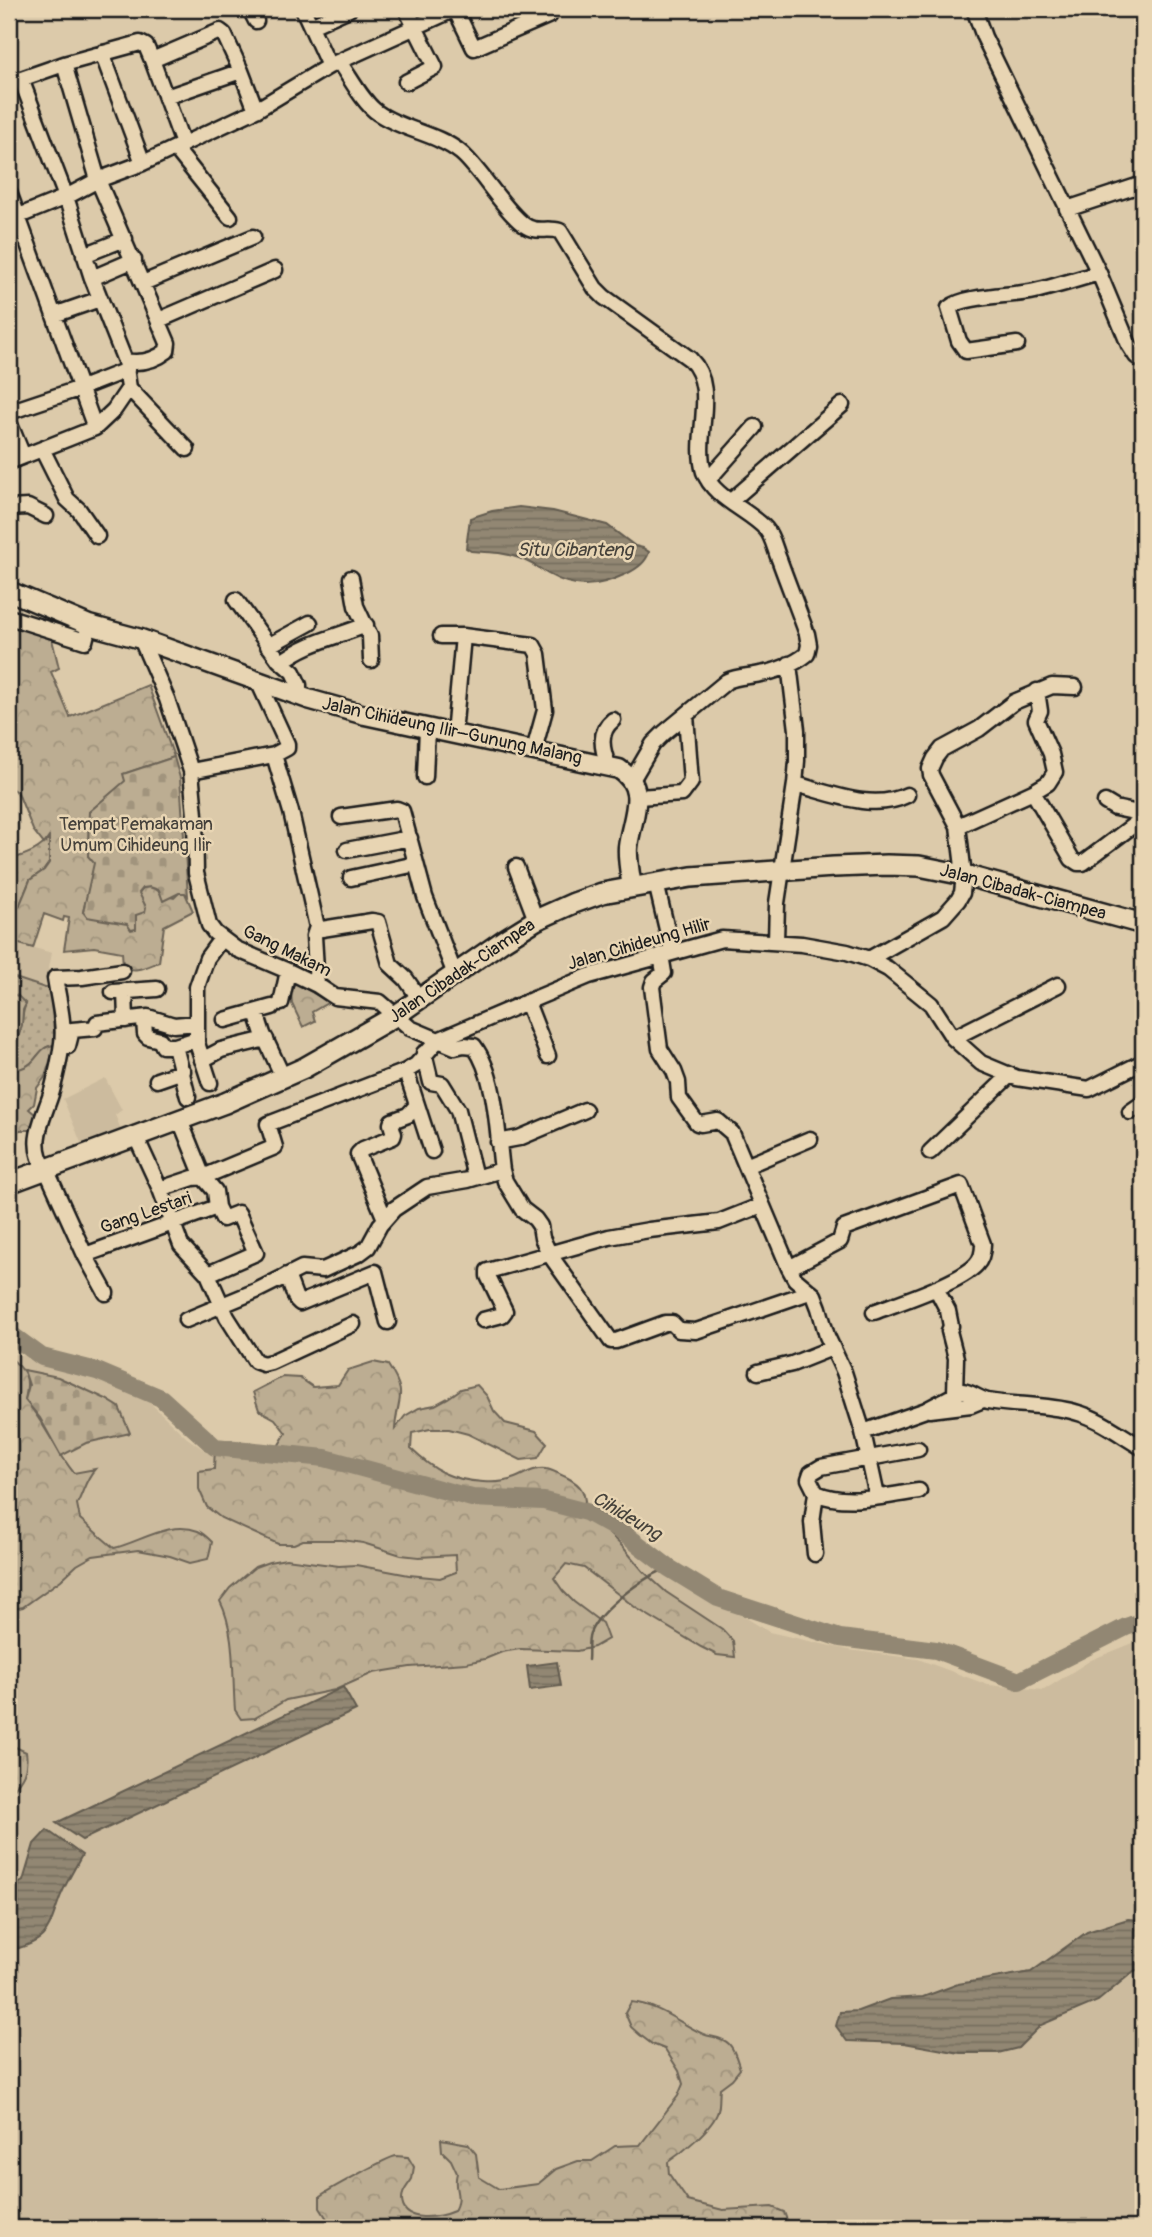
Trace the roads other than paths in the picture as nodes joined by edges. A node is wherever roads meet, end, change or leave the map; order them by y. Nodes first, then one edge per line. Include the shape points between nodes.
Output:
1 (303, 9) edge
2 (349, 9) edge
3 (406, 9) edge
4 (455, 9) edge
5 (974, 9) edge
6 (550, 15) dead end
7 (312, 26) junction
8 (415, 28) junction
9 (102, 54) junction
10 (152, 60) junction
11 (64, 64) junction
12 (334, 64) junction
13 (241, 71) junction
14 (15, 80) edge
15 (406, 82) dead end
16 (166, 97) junction
17 (256, 110) junction
18 (178, 146) junction
19 (143, 163) junction
20 (98, 180) junction
21 (1143, 184) edge
22 (9, 192) edge
23 (66, 197) junction
24 (1067, 209) junction
25 (19, 216) junction
26 (230, 217) dead end
27 (253, 237) dead end
28 (125, 239) junction
29 (84, 256) junction
30 (134, 260) junction
31 (275, 270) dead end
32 (1099, 273) junction
33 (92, 278) junction
34 (143, 283) junction
35 (100, 299) junction
36 (54, 315) junction
37 (159, 320) junction
38 (1017, 344) dead end
39 (1143, 361) edge
40 (126, 365) junction
41 (81, 388) junction
42 (129, 388) junction
43 (842, 405) dead end
44 (9, 412) edge
45 (9, 422) edge
46 (95, 428) junction
47 (755, 428) dead end
48 (41, 449) junction
49 (187, 449) dead end
50 (23, 456) junction
51 (9, 462) edge
52 (708, 480) junction
53 (731, 501) junction
54 (9, 508) edge
55 (46, 516) dead end
56 (97, 536) dead end
57 (351, 578) dead end
58 (9, 591) edge
59 (236, 600) dead end
60 (9, 617) edge
61 (310, 624) dead end
62 (89, 625) junction
63 (366, 625) junction
64 (441, 636) dead end
65 (463, 636) junction
66 (141, 639) junction
67 (268, 646) junction
68 (371, 660) dead end
69 (282, 663) junction
70 (789, 664) junction
71 (258, 681) junction
72 (1075, 687) dead end
73 (1037, 691) junction
74 (299, 696) junction
75 (686, 715) junction
76 (614, 720) dead end
77 (428, 728) junction
78 (454, 734) junction
79 (534, 750) junction
80 (274, 755) junction
81 (608, 765) junction
82 (191, 771) junction
83 (425, 777) dead end
84 (632, 780) junction
85 (795, 784) junction
86 (1033, 792) junction
87 (907, 795) dead end
88 (638, 797) junction
89 (1105, 802) dead end
90 (1143, 816) edge
91 (341, 817) dead end
92 (958, 826) junction
93 (410, 838) junction
94 (347, 850) dead end
95 (416, 864) junction
96 (516, 867) dead end
97 (782, 872) junction
98 (964, 875) junction
99 (351, 878) dead end
100 (656, 883) junction
101 (632, 887) junction
102 (537, 920) junction
103 (1143, 924) edge
104 (317, 926) junction
105 (221, 939) junction
106 (776, 941) junction
107 (667, 953) junction
108 (869, 959) junction
109 (122, 971) dead end
110 (454, 972) junction
111 (287, 974) junction
112 (317, 985) junction
113 (1058, 985) dead end
114 (157, 989) dead end
115 (419, 998) junction
116 (527, 1002) junction
117 (256, 1012) junction
118 (395, 1016) junction
119 (144, 1019) junction
120 (126, 1020) junction
121 (225, 1020) dead end
122 (197, 1023) junction
123 (953, 1038) junction
124 (197, 1039) junction
125 (266, 1039) junction
126 (438, 1040) junction
127 (175, 1046) junction
128 (424, 1054) junction
129 (60, 1055) junction
130 (548, 1056) dead end
131 (1143, 1062) edge
132 (203, 1063) junction
133 (406, 1071) junction
134 (183, 1072) junction
135 (1010, 1075) junction
136 (284, 1077) junction
137 (157, 1080) dead end
138 (210, 1083) dead end
139 (188, 1097) dead end
140 (1143, 1103) edge
141 (417, 1105) junction
142 (585, 1110) dead end
143 (1130, 1112) dead end
144 (180, 1120) junction
145 (136, 1137) junction
146 (810, 1139) dead end
147 (498, 1142) junction
148 (432, 1151) dead end
149 (930, 1152) dead end
150 (746, 1166) junction
151 (46, 1169) junction
152 (502, 1170) junction
153 (203, 1177) junction
154 (475, 1177) junction
155 (9, 1183) edge
156 (160, 1189) junction
157 (762, 1205) junction
158 (218, 1207) junction
159 (385, 1219) junction
160 (173, 1222) junction
161 (85, 1255) junction
162 (550, 1255) junction
163 (789, 1268) junction
164 (208, 1274) junction
165 (287, 1275) junction
166 (936, 1288) junction
167 (810, 1292) junction
168 (106, 1293) dead end
169 (221, 1306) junction
170 (874, 1312) dead end
171 (483, 1320) dead end
172 (186, 1321) dead end
173 (388, 1322) dead end
174 (353, 1324) dead end
175 (832, 1348) junction
176 (758, 1372) dead end
177 (955, 1393) junction
178 (983, 1400) junction
179 (926, 1410) junction
180 (863, 1432) junction
181 (1143, 1448) edge
182 (918, 1449) dead end
183 (869, 1459) junction
184 (919, 1491) dead end
185 (816, 1493) junction
186 (877, 1496) junction
187 (815, 1554) dead end

1 - 7 street
2 - 7 street
3 - 8 street
4 - 6 street via 474,48
4 - 8 street
5 - 24 street
7 - 12 street
8 - 12 street
8 - 15 street via 435,67
9 - 10 street via 141,43
9 - 11 street
9 - 19 street
10 - 13 street via 220,31
10 - 16 street
11 - 14 street
11 - 20 street
12 - 17 street
12 - 52 street via 379,114 444,142 470,160 524,224 560,231 604,297 698,367 704,391 702,462
13 - 16 street
13 - 17 street
14 - 23 street
16 - 18 street
17 - 18 street
18 - 19 street
18 - 26 street
19 - 20 street
20 - 23 street
20 - 28 street
21 - 24 street
22 - 25 street
23 - 25 street
23 - 29 street
24 - 32 street
25 - 36 street
27 - 34 street
28 - 29 street
28 - 30 street
29 - 33 street
30 - 33 street
30 - 34 street
31 - 37 street
32 - 38 street via 1033,291 966,300 949,308 966,351
32 - 39 street via 1129,345
33 - 35 street
34 - 37 street
35 - 36 street
35 - 40 street
36 - 41 street
37 - 40 street via 167,351
40 - 41 street
40 - 42 street
41 - 44 street
41 - 46 street
42 - 46 street
42 - 49 street
43 - 53 street
45 - 50 street
46 - 48 street
47 - 52 street
48 - 50 street
48 - 56 street via 67,499
50 - 51 street
52 - 53 street
53 - 70 street via 768,532 807,634 807,654
54 - 55 street via 28,508
57 - 63 street via 356,606
58 - 62 main road, Jalan Cihideung Ilir–Gunung Malang
59 - 67 street
60 - 62 street via 85,642
61 - 67 street
62 - 66 main road, Jalan Cihideung Ilir–Gunung Malang
63 - 68 street
63 - 69 street via 310,644
64 - 65 street
65 - 78 street
65 - 79 street via 535,646 545,710
66 - 71 main road, Jalan Cihideung Ilir–Gunung Malang
66 - 82 street, Gang Makam
67 - 69 street
69 - 74 street via 293,672
70 - 75 street via 727,681
70 - 85 street via 797,743
71 - 74 main road, Jalan Cihideung Ilir–Gunung Malang
71 - 80 street via 287,744 283,752
72 - 73 street via 1058,685
73 - 86 street via 1040,712 1036,720 1055,772
73 - 92 street via 942,749 935,758 931,775
74 - 77 main road, Jalan Cihideung Ilir–Gunung Malang
75 - 84 street via 653,744
75 - 88 street via 691,782 682,794
76 - 81 street via 606,726 602,741
77 - 78 main road, Jalan Cihideung Ilir–Gunung Malang
77 - 83 street
78 - 79 main road, Jalan Cihideung Ilir–Gunung Malang
79 - 81 main road, Jalan Cihideung Ilir–Gunung Malang
80 - 82 street
80 - 104 street
81 - 84 main road, Jalan Cihideung Ilir–Gunung Malang
82 - 105 street, Gang Makam via 196,873 209,925
84 - 88 main road
85 - 87 street via 873,803
85 - 97 street
86 - 90 street via 1078,863 1088,861
86 - 92 street
88 - 101 main road via 628,849
89 - 90 street
91 - 93 street via 397,808 402,810
92 - 98 street
93 - 94 street
93 - 95 street
95 - 99 street
95 - 110 street
96 - 102 street
97 - 98 highway, Jalan Cibadak-Ciampea via 887,865
97 - 100 highway, Jalan Cibadak-Ciampea
97 - 106 street
98 - 103 highway, Jalan Cibadak-Ciampea
98 - 108 street via 962,893 943,917
100 - 101 highway, Jalan Cibadak-Ciampea
100 - 107 street
101 - 102 highway, Jalan Cibadak-Ciampea via 573,903
102 - 110 highway, Jalan Cibadak-Ciampea
104 - 112 street
104 - 115 street via 378,922 390,964
105 - 111 street, Gang Makam
105 - 122 street via 212,949 197,987
106 - 107 street, Jalan Cihideung Hilir via 722,939
106 - 108 street, Jalan Cihideung Hilir
107 - 116 street, Jalan Cihideung Hilir via 589,976
107 - 150 street via 664,972 652,988 660,1049 674,1071 679,1098 697,1123 718,1121 732,1133
108 - 123 street, Jalan Cihideung Hilir via 931,1004
109 - 129 street via 55,978 63,1034
110 - 115 highway, Jalan Cibadak-Ciampea
111 - 112 street, Gang Makam
111 - 117 street via 276,1005
112 - 118 street, Gang Makam via 335,997 380,1002
113 - 123 street
114 - 120 street via 119,991
115 - 118 highway, Jalan Cibadak-Ciampea
116 - 126 street, Jalan Cihideung Hilir
116 - 130 street
117 - 121 street
117 - 125 street
118 - 126 street
118 - 136 highway, Jalan Cibadak-Ciampea
119 - 120 street
119 - 122 street via 174,1025
119 - 127 street via 148,1037 160,1040 163,1046
120 - 129 street via 72,1030 69,1045
122 - 124 street
123 - 135 street, Jalan Cihideung Hilir via 981,1063
124 - 127 street
124 - 132 street
125 - 132 street via 220,1049
125 - 136 street
126 - 128 street
126 - 147 street via 476,1049 488,1077
127 - 134 street
128 - 133 street
128 - 154 street via 431,1082 442,1084 458,1110
129 - 151 street, Gang Lestari via 37,1138 40,1162
131 - 135 street, Jalan Cihideung Hilir via 1088,1089
132 - 134 street
132 - 138 street
133 - 141 street
133 - 153 street via 268,1124 275,1147
134 - 137 street
134 - 139 street
135 - 149 street
136 - 144 highway, Jalan Cibadak-Ciampea
140 - 143 street
141 - 148 street
141 - 159 street via 408,1115 392,1121 393,1137 358,1154
142 - 147 street
144 - 145 highway, Jalan Cibadak-Ciampea
144 - 153 street, Gang Lestari
145 - 151 highway, Jalan Cibadak-Ciampea
145 - 156 street
146 - 150 street
147 - 152 street
150 - 157 street
151 - 155 highway, Jalan Cibadak-Ciampea
151 - 161 street, Gang Lestari
152 - 154 street
152 - 162 street via 522,1209 540,1226
153 - 156 street
153 - 158 street, Gang Lestari via 215,1191
154 - 159 street via 427,1186
156 - 160 street
157 - 162 street via 719,1222 639,1231
157 - 163 street
158 - 160 street, Gang Lestari
158 - 164 street via 223,1219 238,1213 256,1253
159 - 165 street via 365,1250 323,1270 302,1268
160 - 161 street, Gang Lestari
160 - 164 street via 181,1245
161 - 168 street
162 - 167 street via 616,1341 665,1323 696,1331
162 - 171 street via 488,1270 505,1311
163 - 166 street via 841,1241 844,1228 961,1185 983,1252 970,1270
163 - 167 street
164 - 169 street
165 - 169 street
165 - 173 street via 300,1303 375,1272
166 - 170 street
166 - 177 street via 951,1326
167 - 175 street
169 - 172 street
169 - 174 street via 258,1363 271,1362
175 - 176 street
175 - 180 street
177 - 178 street via 968,1392
177 - 179 street
178 - 179 street
178 - 181 street via 1076,1412
179 - 180 street
180 - 183 street
182 - 183 street
183 - 185 street via 815,1469 810,1479
183 - 186 street
184 - 186 street
185 - 186 street via 852,1499
185 - 187 street via 812,1522

